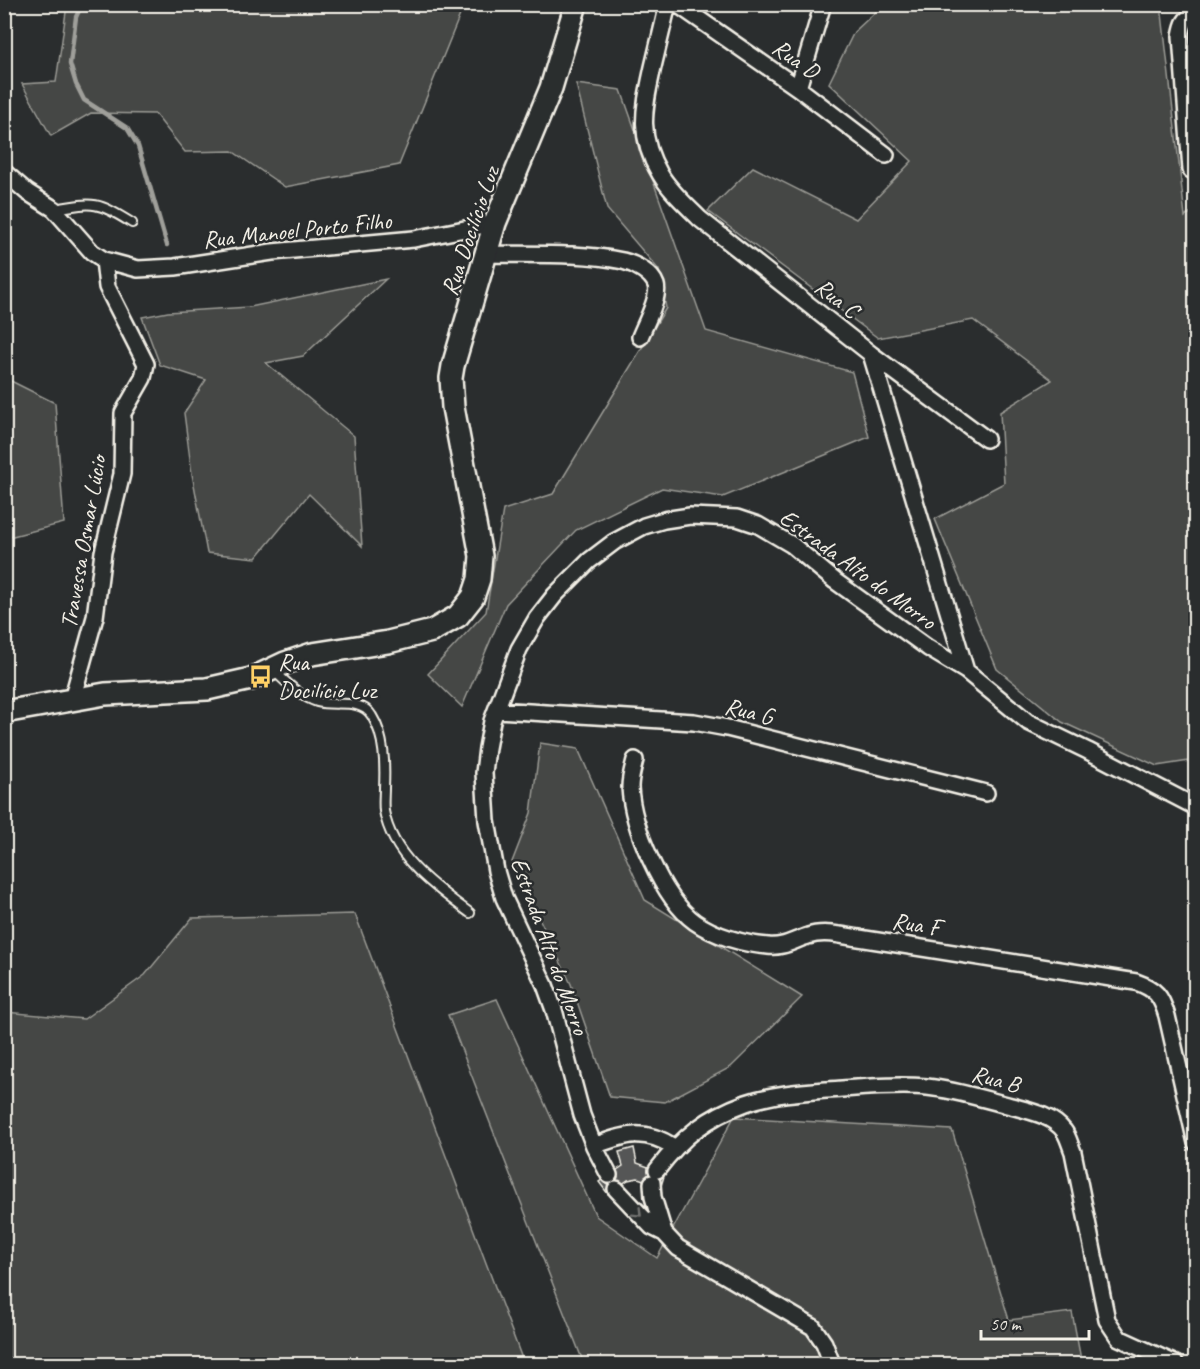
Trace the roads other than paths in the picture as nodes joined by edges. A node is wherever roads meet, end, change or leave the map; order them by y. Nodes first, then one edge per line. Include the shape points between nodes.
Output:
1 (576, 4) edge
2 (668, 4) edge
3 (677, 4) edge
4 (823, 4) edge
5 (1196, 14) edge
6 (1190, 85) edge
7 (798, 88) junction
8 (886, 155) dead end
9 (1191, 170) dead end
10 (4, 172) edge
11 (54, 209) junction
12 (132, 223) dead end
13 (495, 223) junction
14 (486, 254) junction
15 (104, 260) junction
16 (640, 337) dead end
17 (871, 354) junction
18 (986, 439) dead end
19 (272, 669) junction
20 (966, 671) junction
21 (72, 700) junction
22 (497, 710) junction
23 (4, 712) edge
24 (635, 760) dead end
25 (986, 793) dead end
26 (1196, 807) edge
27 (470, 913) dead end
28 (1196, 1143) edge
29 (594, 1146) junction
30 (674, 1147) junction
31 (664, 1233) junction
32 (832, 1365) edge
33 (1176, 1365) edge

1 - 13 main road, Rua Docilício Luz via 547,99
2 - 17 street, Rua C via 644,108 648,148 661,174 700,219
3 - 7 street, Rua D
4 - 7 street
5 - 6 street via 1188,17 1181,36
6 - 9 street
7 - 8 street, Rua D
10 - 11 street
11 - 12 lane via 102,205
11 - 15 street
13 - 14 main road, Rua Docilício Luz
13 - 15 street, Rua Manoel Porto Filho via 414,239 262,253 175,267 138,269
14 - 16 street via 581,257 625,261 640,268 656,284 657,294
14 - 19 main road, Rua Docilício Luz via 451,378 481,556 472,597 458,616 432,631 312,654
15 - 21 street, Travessa Osmar Lúcio via 107,287 146,370 123,413 122,474 103,552 95,617
17 - 18 street, Rua C
17 - 20 street
19 - 21 main road, Rua Docilício Luz via 240,682 207,689 105,694
19 - 27 lane via 306,698 320,703 350,704 372,715 385,764 384,810 397,845 416,869
20 - 22 street, Estrada Alto do Morro via 835,581 792,545 758,525 737,518 690,516 644,526 614,542 572,576 537,618 519,649
20 - 26 street, Estrada Alto do Morro via 1028,722
21 - 23 main road, Rua Docilício Luz
22 - 25 street, Rua G via 694,722
22 - 29 street, Estrada Alto do Morro via 486,748 484,774 496,871 504,898 554,1010
24 - 28 street, Rua F via 630,784 632,806 648,852 680,907 693,921 716,933 777,947 823,933 1151,987 1163,1001
29 - 30 street via 642,1134
29 -> 31 street, Estrada Alto do Morro via 612,1182 652,1227
30 - 31 street, Rua B via 654,1176 653,1197
30 - 33 street, Rua B via 715,1116 747,1102 787,1093 926,1087 960,1092 1053,1120 1065,1131 1072,1152 1107,1320 1119,1338
31 - 32 street, Estrada Alto do Morro via 678,1248 813,1327

